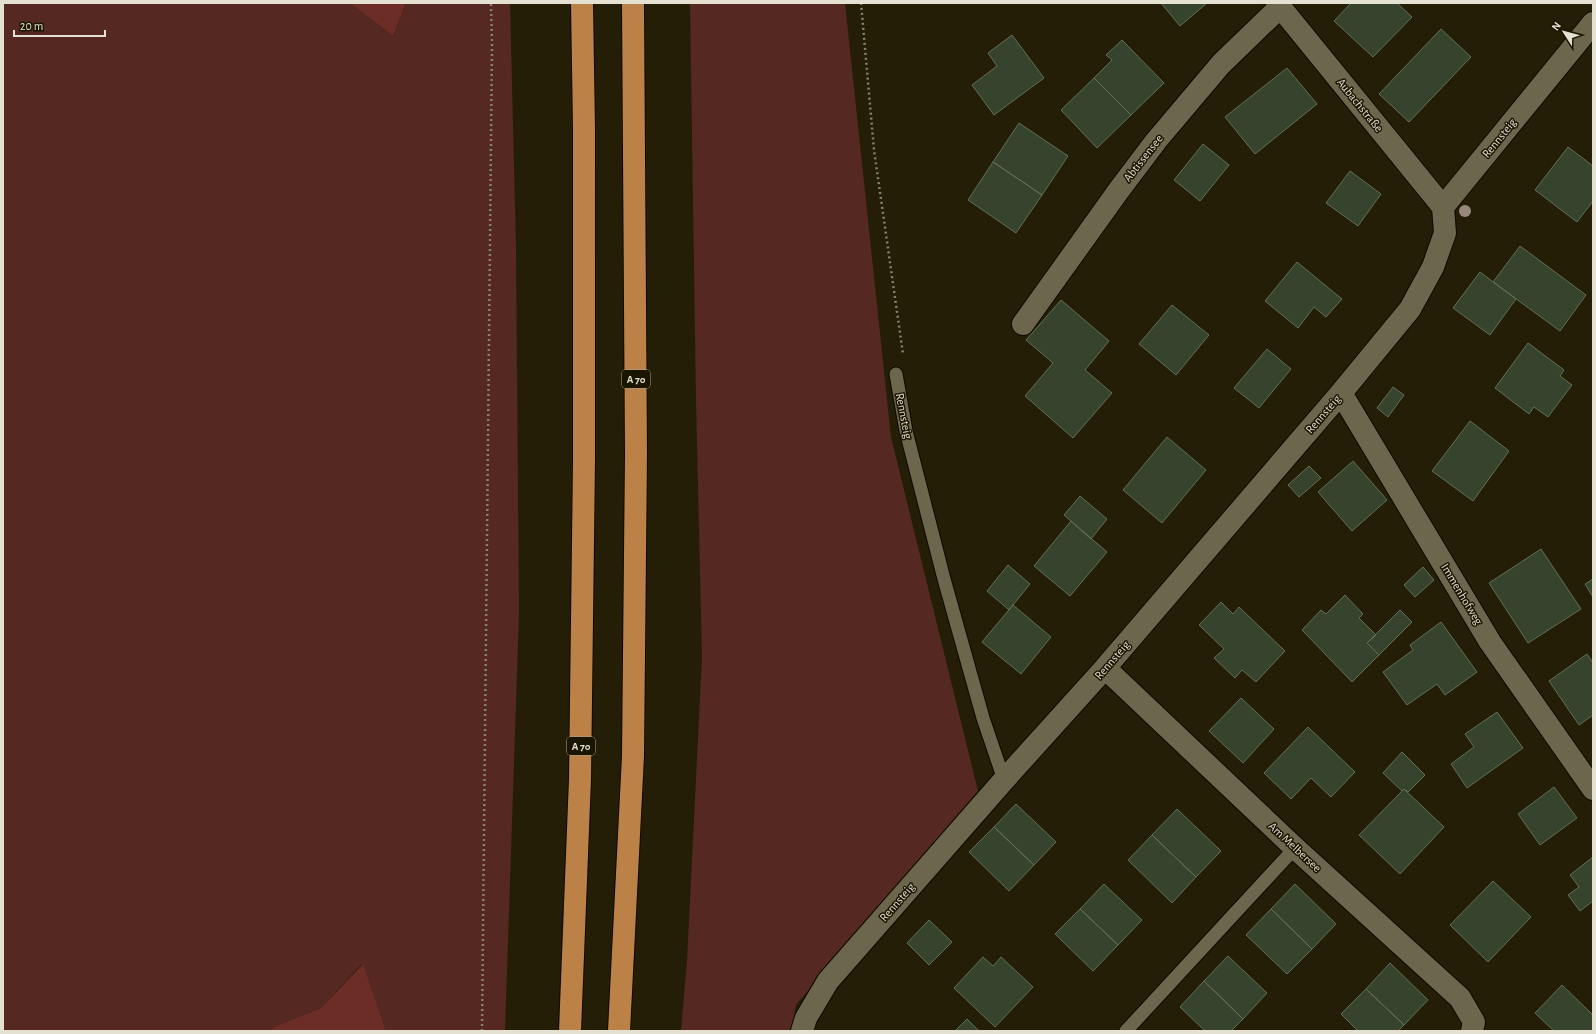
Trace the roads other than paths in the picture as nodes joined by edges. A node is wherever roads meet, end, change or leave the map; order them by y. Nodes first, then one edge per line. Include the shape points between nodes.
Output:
1 (582, 3) edge
2 (633, 3) edge
3 (1279, 5) edge
4 (1593, 23) edge
5 (1443, 207) junction
6 (1023, 324) dead end
7 (896, 374) road end
8 (1341, 393) junction
9 (1105, 668) junction
10 (1004, 780) junction
11 (1593, 789) edge
12 (1296, 848) junction
13 (570, 1031) edge
14 (619, 1031) edge
15 (802, 1031) edge
16 (1126, 1031) edge
17 (1472, 1031) edge

1 - 13 highway, A 70 via 584,461 580,779
2 - 14 highway, A 70 via 636,454 633,756
3 - 5 street, Aubachstraße
3 - 6 street, Abtissensee via 1221,64 1156,141
4 - 5 street, Rennsteig
5 - 8 street, Rennsteig via 1445,233 1433,267 1410,309
7 - 10 lane, Rennsteig via 906,431 942,572 983,718
8 - 9 street, Rennsteig
8 - 11 street, Immenhofweg via 1490,642
9 - 10 street, Rennsteig
9 - 12 street, Am Melbersee
10 - 15 street, Rennsteig via 828,982 806,1018
12 - 16 lane
12 - 17 street, Am Melbersee via 1460,998 1474,1022

